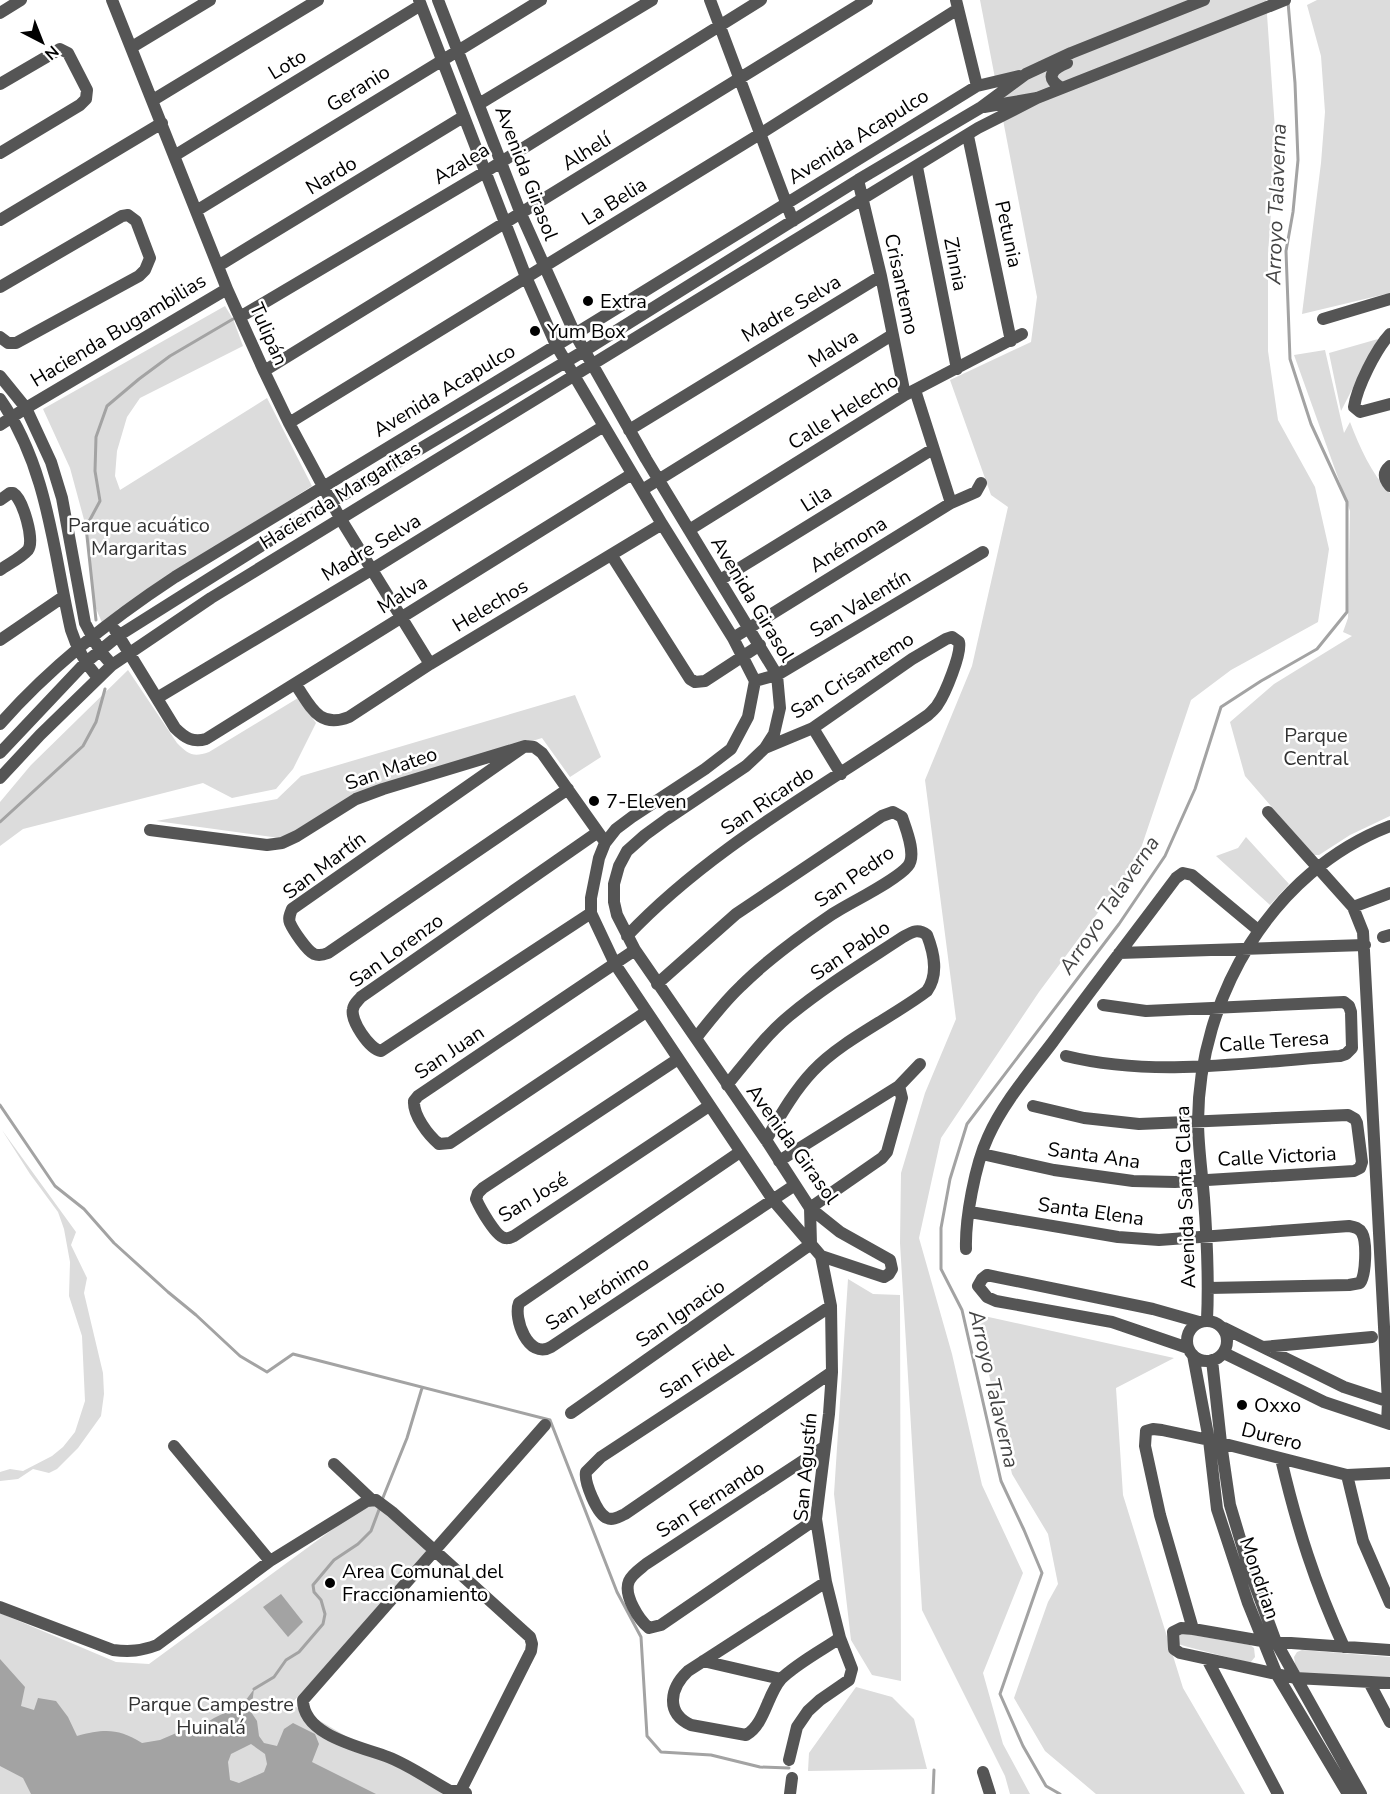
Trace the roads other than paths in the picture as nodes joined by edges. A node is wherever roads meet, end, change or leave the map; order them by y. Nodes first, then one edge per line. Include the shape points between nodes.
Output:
1 (21, 0) edge
2 (112, 0) edge
3 (210, 0) edge
4 (318, 0) edge
5 (438, 0) edge
6 (540, 0) edge
7 (652, 0) edge
8 (710, 0) edge
9 (761, 0) edge
10 (867, 0) edge
11 (1204, 0) edge
12 (1285, 0) edge
13 (420, 3) edge
14 (957, 4) edge
15 (0, 13) edge
16 (719, 27) junction
17 (1097, 43) junction
18 (132, 47) junction
19 (459, 50) junction
20 (441, 60) junction
21 (1026, 74) junction
22 (739, 79) junction
23 (0, 84) edge
24 (978, 86) junction
25 (1062, 88) junction
26 (1037, 98) junction
27 (153, 100) junction
28 (479, 104) junction
29 (980, 108) junction
30 (463, 117) junction
31 (162, 123) junction
32 (760, 134) junction
33 (968, 136) junction
34 (0, 153) edge
35 (174, 156) junction
36 (502, 161) junction
37 (916, 166) junction
38 (485, 172) junction
39 (858, 180) junction
40 (864, 199) junction
41 (786, 203) junction
42 (196, 211) junction
43 (521, 214) junction
44 (0, 220) edge
45 (793, 221) junction
46 (506, 223) junction
47 (218, 266) junction
48 (544, 267) junction
49 (881, 276) junction
50 (526, 278) junction
51 (0, 287) edge
52 (227, 289) junction
53 (1390, 299) edge
54 (240, 317) junction
55 (1323, 319) dead end
56 (575, 334) junction
57 (1022, 334) dead end
58 (1390, 334) edge
59 (892, 335) junction
60 (0, 337) edge
61 (1011, 341) junction
62 (556, 345) junction
63 (584, 351) junction
64 (564, 362) junction
65 (591, 366) junction
66 (957, 369) junction
67 (264, 371) junction
68 (0, 376) edge
69 (573, 376) junction
70 (537, 378) junction
71 (546, 393) junction
72 (910, 393) junction
73 (0, 399) edge
74 (1390, 404) edge
75 (26, 408) junction
76 (12, 417) junction
77 (289, 423) junction
78 (0, 425) edge
79 (604, 426) junction
80 (629, 430) junction
81 (933, 449) junction
82 (1390, 466) edge
83 (632, 474) junction
84 (658, 480) junction
85 (981, 483) dead end
86 (1390, 486) edge
87 (322, 487) junction
88 (642, 490) junction
89 (62, 498) junction
90 (0, 500) edge
91 (331, 502) junction
92 (951, 503) junction
93 (47, 506) junction
94 (26, 517) junction
95 (340, 518) junction
96 (662, 524) junction
97 (689, 530) junction
98 (983, 552) dead end
99 (612, 556) junction
100 (0, 570) edge
101 (370, 570) junction
102 (720, 580) junction
103 (63, 597) junction
104 (400, 618) junction
105 (110, 621) junction
106 (749, 628) junction
107 (91, 636) junction
108 (118, 636) junction
109 (733, 638) junction
110 (0, 639) edge
111 (958, 642) joint
112 (759, 645) junction
113 (77, 648) junction
114 (100, 651) junction
115 (129, 652) junction
116 (743, 655) junction
117 (86, 663) junction
118 (112, 664) junction
119 (430, 664) junction
120 (777, 675) junction
121 (98, 678) junction
122 (755, 681) junction
123 (296, 685) junction
124 (157, 698) junction
125 (0, 724) edge
126 (813, 728) junction
127 (525, 746) junction
128 (765, 748) junction
129 (731, 749) junction
130 (0, 753) edge
131 (746, 766) junction
132 (841, 774) junction
133 (0, 778) edge
134 (568, 789) junction
135 (1268, 812) dead end
136 (1390, 826) edge
137 (150, 830) dead end
138 (602, 838) junction
139 (1317, 869) junction
140 (1390, 892) edge
141 (1353, 907) junction
142 (591, 913) junction
143 (1258, 930) junction
144 (627, 936) junction
145 (1365, 945) junction
146 (1248, 947) junction
147 (635, 950) junction
148 (1119, 953) junction
149 (615, 964) junction
150 (657, 984) junction
151 (1103, 1005) dead end
152 (1219, 1006) junction
153 (646, 1012) junction
154 (696, 1038) junction
155 (1066, 1056) dead end
156 (678, 1059) junction
157 (920, 1064) dead end
158 (1203, 1065) junction
159 (727, 1085) junction
160 (899, 1086) junction
161 (709, 1106) junction
162 (1033, 1106) dead end
163 (1198, 1120) junction
164 (766, 1140) junction
165 (740, 1152) junction
166 (982, 1154) junction
167 (779, 1161) junction
168 (1203, 1179) junction
169 (795, 1185) junction
170 (773, 1200) junction
171 (810, 1208) junction
172 (970, 1212) junction
173 (1207, 1237) junction
174 (811, 1244) junction
175 (966, 1249) dead end
176 (821, 1256) junction
177 (1208, 1288) junction
178 (831, 1306) junction
179 (1203, 1321) junction
180 (1224, 1328) junction
181 (1372, 1337) dead end
182 (1263, 1347) junction
183 (1191, 1351) junction
184 (1224, 1353) junction
185 (1212, 1360) junction
186 (832, 1372) junction
187 (1389, 1402) edge
188 (571, 1413) dead end
189 (1389, 1424) edge
190 (545, 1425) dead end
191 (1215, 1442) junction
192 (174, 1446) dead end
193 (824, 1448) junction
194 (1281, 1459) junction
195 (334, 1464) dead end
196 (1390, 1473) edge
197 (1347, 1475) junction
198 (372, 1500) junction
199 (816, 1520) junction
200 (434, 1551) junction
201 (270, 1562) junction
202 (825, 1582) junction
203 (1390, 1604) edge
204 (0, 1608) edge
205 (1187, 1629) junction
206 (840, 1638) junction
207 (1262, 1641) junction
208 (1276, 1642) junction
209 (1344, 1647) junction
210 (1390, 1650) edge
211 (1207, 1659) junction
212 (703, 1661) junction
213 (1277, 1675) junction
214 (1295, 1678) junction
215 (781, 1679) junction
216 (1369, 1682) junction
217 (1390, 1683) edge
218 (1390, 1722) edge
219 (789, 1760) dead end
220 (983, 1772) dead end
221 (792, 1778) dead end
222 (462, 1793) edge
223 (790, 1794) edge
224 (990, 1794) edge
225 (1278, 1794) edge
226 (1348, 1794) edge
227 (1361, 1794) edge

1 - 15 street
2 - 18 street, Tulipán
3 - 18 street
4 - 27 street
5 - 19 street, Avenida Girasol
6 - 19 street, Geranio
7 - 28 street
8 - 16 street
9 - 16 street, Azalea
10 - 22 street, Alhelí
11 - 17 street
12 - 25 street
13 - 20 street, Avenida Girasol
13 - 35 street, Loto
14 - 24 street
14 - 32 street, La Belia
16 - 22 street
16 - 36 street, Azalea
17 - 21 street
17 - 25 street via 1082,57 1052,72 1051,78
18 - 27 street, Tulipán
19 - 20 street, Geranio
19 - 28 street, Avenida Girasol
20 - 30 street, Avenida Girasol
20 - 42 street, Geranio
21 - 24 street, Avenida Acapulco
21 - 29 street
22 - 32 street
22 - 43 street, Alhelí
23 - 34 street via 60,49 68,53 87,90 80,105
24 - 41 street, Avenida Acapulco
25 - 26 street
26 - 29 street
26 - 33 street
27 - 31 street, Tulipán
28 - 36 street, Avenida Girasol
29 - 39 street, Avenida Acapulco
30 - 38 street, Avenida Girasol
30 - 47 street, Nardo
31 - 35 street, Tulipán
31 - 44 street
32 - 41 street
32 - 48 street, La Belia
33 - 37 street
33 - 61 street, Petunia
35 - 42 street, Tulipán
36 - 38 street, Azalea
36 - 43 street, Avenida Girasol
37 - 40 street
37 - 66 street, Zinnia
38 - 46 street, Avenida Girasol
38 - 54 street, Azalea
39 - 40 street, Crisantemo
39 - 45 street, Avenida Acapulco
40 - 49 street, Crisantemo
40 - 65 street
41 - 45 street
41 - 56 street, Avenida Acapulco
42 - 47 street, Tulipán
43 - 46 street, Alhelí
43 - 48 street, Avenida Girasol
45 - 63 street, Avenida Acapulco
46 - 50 street, Avenida Girasol
46 - 67 street, Alhelí
47 - 52 street, Tulipán
48 - 50 street, La Belia
48 - 56 street, Avenida Girasol
49 - 59 street, Crisantemo
49 - 80 street, Madre Selva
50 - 62 street, Avenida Girasol
50 - 77 street, La Belia
51 - 60 street via 122,216 136,221 150,258 139,276 16,343
52 - 54 street, Tulipán
52 - 75 street, Hacienda Bugambilias
53 - 55 street
54 - 67 street, Tulipán
56 - 62 street, Avenida Acapulco
56 - 63 street, Avenida Girasol
57 - 61 street, Calle Helecho
58 - 74 street via 1354,407 1360,412
59 - 72 street, Crisantemo
59 - 84 street, Malva
61 - 66 street, Calle Helecho
62 - 64 street, Avenida Girasol
62 - 87 street, Avenida Acapulco
63 - 64 street, Hacienda Margaritas
63 - 65 street, Avenida Girasol
64 - 69 street, Avenida Girasol
64 - 70 street, Hacienda Margaritas
65 - 69 street, Hacienda Margaritas
65 - 80 street, Avenida Girasol
66 - 72 street, Calle Helecho
67 - 77 street, Tulipán
68 - 75 street
69 - 71 street, Hacienda Margaritas
69 - 79 street, Avenida Girasol
70 - 71 street
70 - 91 street, Hacienda Margaritas
71 - 95 street, Hacienda Margaritas
72 - 81 street, Crisantemo
72 - 97 street, Calle Helecho
73 - 76 street
75 - 76 street, Hacienda Bugambilias
75 - 89 street via 51,462
76 - 78 street, Hacienda Bugambilias
76 - 93 street via 32,456
77 - 87 street, Tulipán
79 - 83 street, Avenida Girasol
79 - 101 street, Madre Selva
80 - 84 street, Avenida Girasol
81 - 92 street, Crisantemo
81 - 102 street, Lila
82 - 86 street via 1384,476
83 - 88 street, Avenida Girasol
83 - 104 street, Malva
84 - 88 street, Malva
84 - 97 street, Avenida Girasol
85 - 92 street, Anémona via 976,492
87 - 91 street, Tulipán
87 - 105 street, Avenida Acapulco
88 - 96 street, Avenida Girasol
89 - 93 street
89 - 107 street
90 - 94 street via 10,493 17,494
91 - 95 street, Tulipán
91 - 108 street, Hacienda Margaritas
92 - 106 street, Anémona
93 - 94 street
93 - 103 street
94 - 100 street via 30,547
95 - 101 street, Tulipán
95 - 115 street, Hacienda Margaritas
96 - 99 street, Helechos
96 - 109 street, Avenida Girasol
97 - 102 street, Avenida Girasol
98 - 120 street, San Valentín
99 - 116 street via 686,675 696,682 705,681
99 - 119 street, Helechos
101 - 104 street, Tulipán
101 - 124 street, Madre Selva
102 - 106 street, Avenida Girasol
103 - 110 street
103 - 113 street
104 - 119 street, Tulipán
104 - 123 street, Malva
105 - 107 street, Avenida Acapulco
105 - 108 street
106 - 109 street, Anémona
106 - 112 street, Avenida Girasol
107 - 113 street, Avenida Acapulco
107 - 114 street
108 - 114 street, Hacienda Margaritas
108 - 115 street
109 - 116 street, Avenida Girasol
111 - 126 street, San Crisantemo via 951,637 920,654
111 - 132 street, San Ricardo via 960,651 937,707
112 - 116 street
112 - 120 street, Avenida Girasol
113 - 117 street
113 - 125 street, Avenida Acapulco
114 - 117 street, Hacienda Margaritas
114 - 118 street
115 - 118 street, Hacienda Margaritas
115 - 124 street
116 - 122 street, Avenida Girasol
117 - 121 street
117 - 130 street
118 - 121 street, Hacienda Margaritas
119 - 123 street, Helechos via 339,721 316,714
120 - 122 street, San Valentín
120 - 128 street, Avenida Girasol via 779,716
121 - 133 street
122 - 129 street, Avenida Girasol via 748,717
123 - 124 street, Malva via 199,741 190,740 175,728
126 - 128 street, San Crisantemo
126 - 132 street
127 - 134 street via 542,753
127 - 134 street, San Martín via 292,909 290,923 308,951 322,956 328,953
127 - 137 street, San Mateo via 356,798 282,843 267,845
128 - 131 street, Avenida Girasol
129 - 131 street
129 - 138 street, Avenida Girasol
131 - 144 street, Avenida Girasol via 627,851 614,884 614,902
132 - 144 street, San Ricardo via 691,876
134 - 138 street
135 - 139 street
136 - 139 street, Avenida Santa Clara via 1348,847
138 - 142 street, Avenida Girasol
138 - 142 street, San Lorenzo via 361,997 354,1004 354,1019 369,1045 381,1051
139 - 141 street
139 - 143 street, Avenida Santa Clara via 1288,894
140 - 141 street
141 - 145 street
142 - 149 street
143 - 146 street, Avenida Santa Clara
143 - 148 street via 1187,873 1176,878
144 - 147 street, Avenida Girasol
145 - 146 street
145 - 187 street
146 - 148 street
146 - 152 street, Avenida Santa Clara
147 - 149 street, San Juan
147 - 150 street, Avenida Girasol
148 - 166 street via 1010,1100
149 - 153 street
149 - 153 street, San Juan via 418,1096 414,1101 416,1114 433,1140 450,1143
150 - 154 street, Avenida Girasol
150 - 154 street, San Pedro via 736,914 807,864 882,816 893,812 902,817 910,864 764,964
151 - 152 street via 1146,1011
152 - 158 street, Avenida Santa Clara
152 - 158 street, Calle Teresa via 1344,1002 1351,1012 1352,1048 1340,1056
153 - 156 street
154 - 159 street, Avenida Girasol
155 - 158 street via 1106,1064
156 - 161 street
156 - 161 street, San José via 483,1188 476,1199 497,1232 502,1238 514,1236
157 - 160 street
158 - 163 street, Avenida Santa Clara
159 - 164 street, Avenida Girasol
159 - 164 street, San Pablo via 788,1017 903,937 915,931 927,935 935,971 927,991 814,1070 789,1100
160 - 167 street
160 - 171 street via 902,1098 887,1152
161 - 165 street
162 - 163 street via 1120,1124
163 - 168 street, Avenida Santa Clara
163 - 168 street, Calle Victoria via 1352,1116 1358,1123 1362,1162 1354,1171
164 - 167 street, Avenida Girasol
165 - 170 street
165 - 170 street, San Jerónimo via 519,1302 518,1317 529,1344 540,1351 551,1347
166 - 168 street, Santa Ana via 1111,1179
166 - 172 street
167 - 169 street, Avenida Girasol
168 - 173 street, Avenida Santa Clara
169 - 170 street, San Jerónimo
169 - 171 street, Avenida Girasol
170 - 174 street
171 - 174 street
171 - 176 street, Avenida Girasol via 840,1232 885,1257 892,1269 884,1277 877,1276
172 - 173 street, Santa Elena via 1134,1239
172 - 175 street
173 - 177 street, Avenida Santa Clara
173 - 177 street, Santa Elena via 1350,1226 1364,1237 1363,1279 1355,1285
174 - 176 street
174 - 188 street, San Ignacio
176 - 178 street, San Agustín
177 - 179 street, Avenida Santa Clara
178 - 186 street, San Agustín
178 - 186 street, San Fidel via 601,1457 586,1472 586,1486 602,1515 614,1519 625,1514
179 - 180 street
179 - 183 street via 1190,1330
179 - 183 street via 987,1275 978,1286 987,1297 1008,1304 1112,1322
180 - 182 street
180 - 184 street via 1228,1341
181 - 182 street
182 - 187 street via 1344,1387
183 - 185 street via 1205,1361
183 - 191 street, Mondrian
184 - 185 street
184 - 189 street via 1324,1402
185 - 191 street, Mondrian
186 - 193 street, San Agustín
187 - 189 street
190 - 200 street
191 - 194 street, Durero
191 - 205 street, Durero via 1162,1430 1146,1431 1145,1446
191 - 207 street, Mondrian via 1217,1509
191 - 208 street, Mondrian via 1250,1572
192 - 201 street
193 - 199 street, San Agustín
193 - 199 street, San Fernando via 646,1564 629,1581 630,1599 644,1624 655,1628
194 - 197 street, Durero
194 - 209 street via 1312,1572
195 - 198 street
196 - 197 street, Durero
197 - 203 street via 1363,1541
198 - 200 street
198 - 201 street
199 - 202 street, San Agustín
200 - 222 street via 526,1632 532,1644
200 - 222 street via 302,1703 328,1735 388,1757 450,1791
201 - 204 street via 157,1645 142,1651 113,1650
202 - 206 street, San Agustín
202 - 212 street
205 - 207 street
205 - 211 street via 1173,1632 1174,1649
206 - 215 street
206 - 219 street, San Agustín via 851,1676 808,1711 797,1727
207 - 208 street
207 - 213 street, Mondrian
208 - 209 street
208 - 214 street, Mondrian
209 - 210 street
211 - 213 street
211 - 225 street
212 - 215 street
212 - 215 street via 678,1680 672,1700 684,1722 691,1725 746,1735 757,1726
213 - 214 street
213 - 226 street, Mondrian
214 - 216 street
214 - 227 street, Mondrian
216 - 217 street
216 - 218 street
220 - 224 street
221 - 223 street

